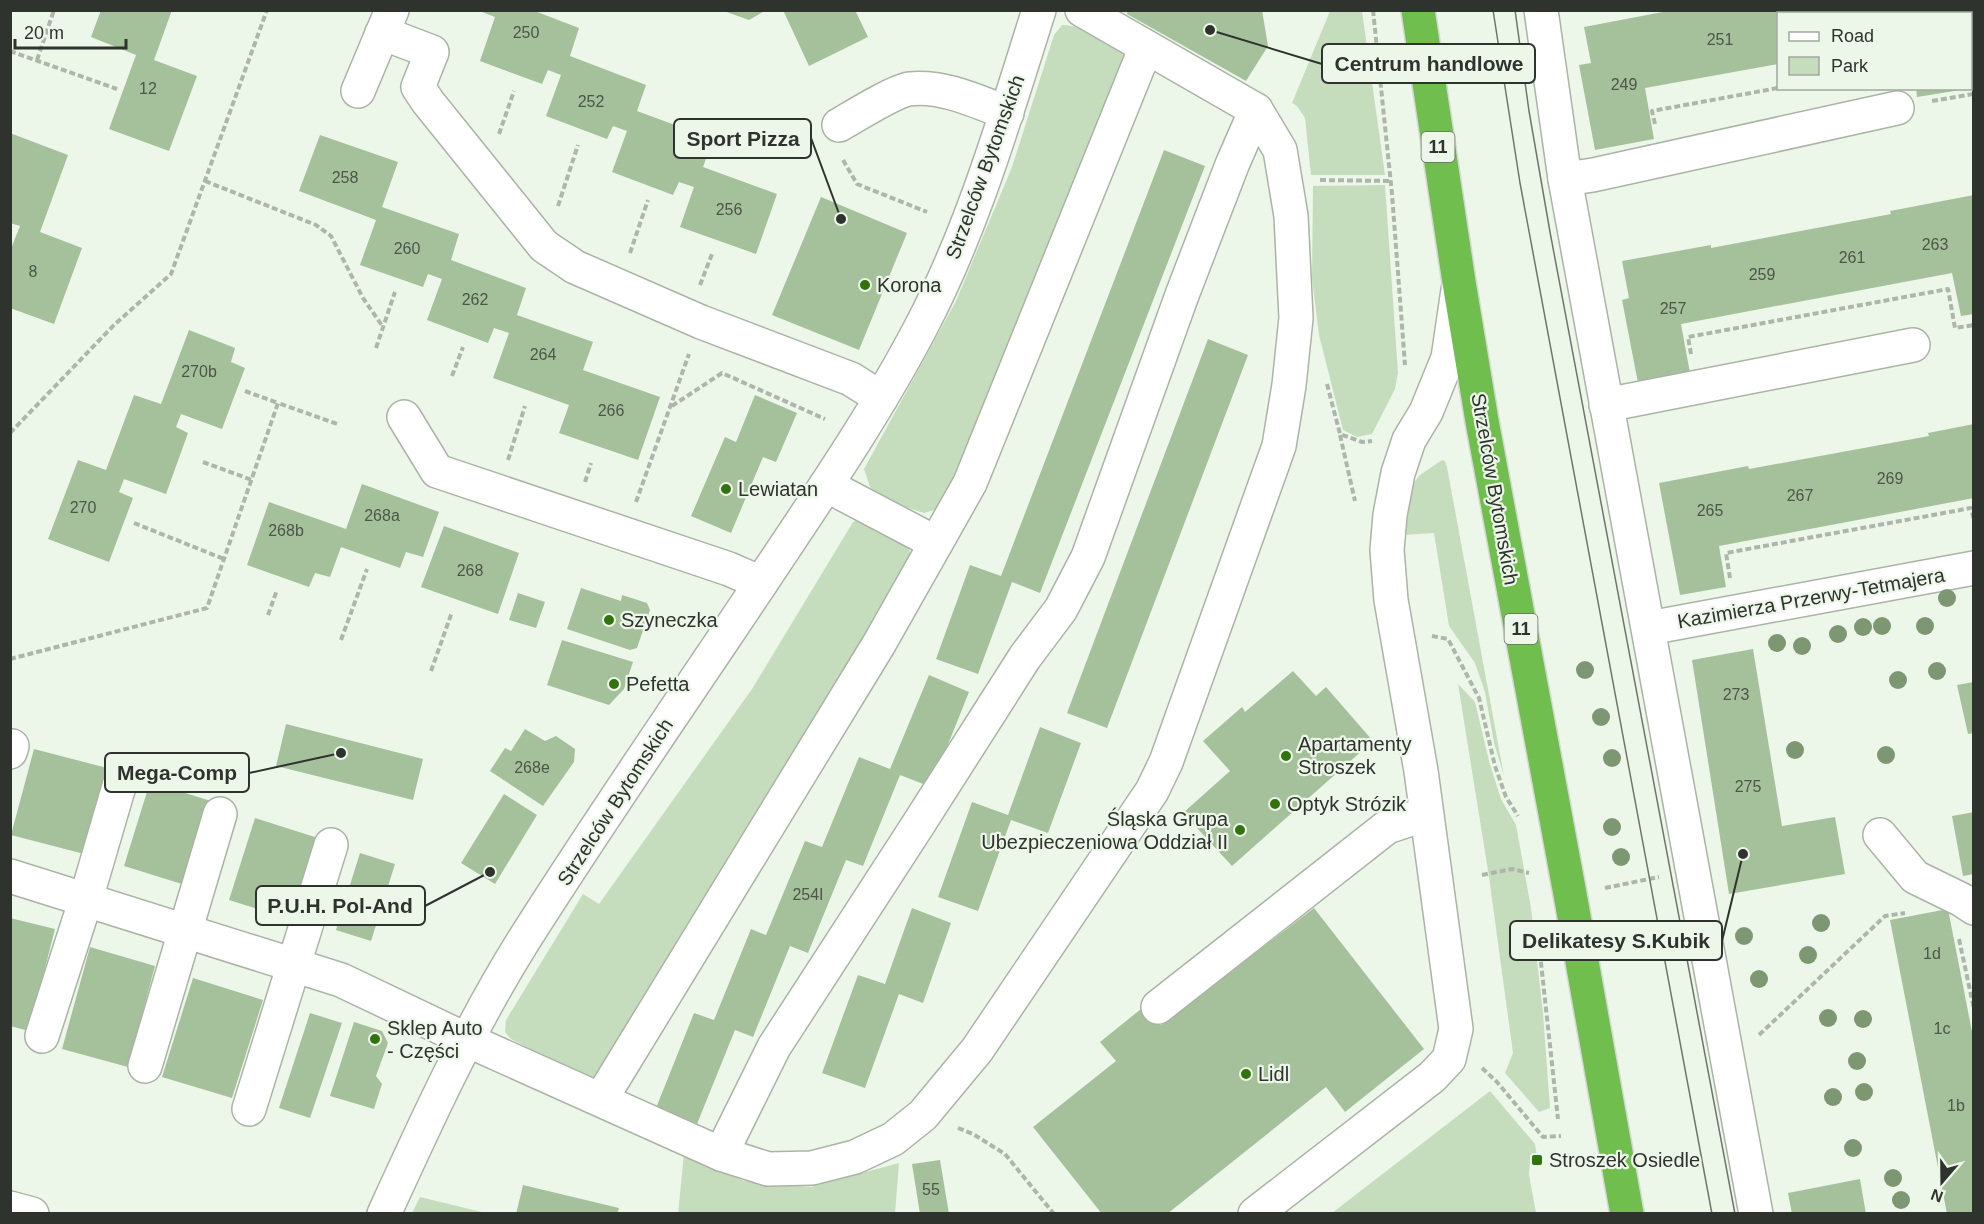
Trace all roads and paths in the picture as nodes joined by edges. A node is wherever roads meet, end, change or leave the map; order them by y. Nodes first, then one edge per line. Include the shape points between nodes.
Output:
1 (54, 10) edge
2 (267, 10) edge
3 (1039, 10) edge
4 (1082, 10) edge
5 (1373, 10) edge
6 (1418, 10) edge
7 (1540, 10) edge
8 (387, 22) edge
9 (1146, 47) junction
10 (10, 51) edge
11 (37, 60) junction
12 (117, 89) dead end
13 (358, 91) dead end
14 (1897, 108) dead end
15 (1256, 110) junction
16 (1007, 113) junction
17 (839, 125) dead end
18 (578, 145) dead end
19 (842, 157) dead end
20 (1565, 179) junction
21 (1309, 180) dead end
22 (205, 181) junction
23 (1391, 181) junction
24 (648, 200) dead end
25 (927, 212) dead end
26 (544, 246) junction
27 (1459, 282) junction
28 (619, 288) junction
29 (395, 292) dead end
30 (701, 322) junction
31 (1974, 325) edge
32 (383, 327) junction
33 (1913, 345) dead end
34 (463, 347) dead end
35 (376, 348) dead end
36 (1692, 356) dead end
37 (1405, 366) dead end
38 (452, 376) dead end
39 (1326, 381) dead end
40 (244, 391) dead end
41 (881, 398) junction
42 (278, 403) junction
43 (1606, 405) junction
44 (525, 406) dead end
45 (670, 408) junction
46 (404, 417) dead end
47 (825, 419) dead end
48 (337, 424) dead end
49 (10, 433) edge
50 (1340, 435) junction
51 (1375, 440) dead end
52 (203, 462) dead end
53 (252, 480) junction
54 (826, 485) junction
55 (498, 492) junction
56 (1355, 503) dead end
57 (1974, 520) edge
58 (134, 523) dead end
59 (624, 534) junction
60 (936, 543) junction
61 (224, 559) junction
62 (1974, 568) edge
63 (367, 570) dead end
64 (1731, 582) dead end
65 (760, 584) junction
66 (277, 590) dead end
67 (452, 612) dead end
68 (268, 615) dead end
69 (1648, 628) junction
70 (1398, 637) junction
71 (341, 640) dead end
72 (10, 659) edge
73 (431, 671) dead end
74 (122, 776) dead end
75 (220, 814) dead end
76 (1426, 814) junction
77 (1518, 817) dead end
78 (1880, 835) dead end
79 (331, 845) dead end
80 (1530, 873) dead end
81 (1482, 875) dead end
82 (10, 876) edge
83 (86, 899) junction
84 (1974, 908) edge
85 (1906, 913) dead end
86 (1537, 924) dead end
87 (186, 931) junction
88 (1959, 939) dead end
89 (293, 965) junction
90 (1158, 1007) dead end
91 (1974, 1009) edge
92 (42, 1036) dead end
93 (1757, 1036) dead end
94 (467, 1040) junction
95 (145, 1066) dead end
96 (1497, 1082) dead end
97 (601, 1099) junction
98 (249, 1109) dead end
99 (923, 1116) junction
100 (1558, 1119) dead end
101 (1561, 1136) dead end
102 (721, 1154) junction
103 (10, 1208) edge
104 (32, 1214) edge
105 (384, 1214) edge
106 (1054, 1214) edge
107 (1255, 1214) edge
108 (1627, 1214) edge
109 (1756, 1214) edge

1 - 11 path
2 - 22 path
3 - 16 street, Strzelców Bytomskich
4 - 9 street
5 - 23 path
6 - 27 highway, Strzelców Bytomskich / 11
7 - 20 street
8 - 13 street
8 - 26 street via 432,52 418,87
9 - 15 street
9 - 60 street via 970,483
10 - 11 path
11 - 12 path
14 - 20 street
15 - 99 street via 1280,150 1291,216 1296,318 1279,446 1166,762 1152,791 977,1050
15 - 102 street via 1182,295 1088,557 1061,609 1025,657 774,1047
16 - 17 street via 937,90 907,90
16 - 41 street, Strzelców Bytomskich via 961,238 921,326
18 - 26 path
19 - 25 path via 857,184
20 - 43 street
21 - 23 path
22 - 32 path via 316,225 331,236
22 - 49 path via 171,274 115,324
23 - 37 path
24 - 28 path
26 - 28 street via 575,267
27 - 70 street via 1448,358 1426,412 1409,440 1390,515 1387,550
27 - 108 highway, Strzelców Bytomskich / 11
28 - 30 street
29 - 32 path
30 - 41 street via 851,379
30 - 45 path
31 - 36 path via 1955,328 1948,289 1688,337
32 - 35 path
33 - 43 street
34 - 38 path
39 - 50 path
40 - 42 path
41 - 54 street, Strzelców Bytomskich
42 - 48 path
42 - 53 path
43 - 69 street
44 - 55 path
45 - 47 path via 722,373
45 - 59 path
46 - 55 street via 437,471
50 - 51 path via 1362,442
50 - 56 path
52 - 53 path
53 - 61 path
54 - 60 street
54 - 65 street, Strzelców Bytomskich
55 - 59 street
57 - 64 path via 1971,507 1725,553
58 - 61 path
59 - 65 street via 729,569
60 - 97 street via 879,644
61 - 72 path via 207,608
62 - 69 street, Kazimierza Przerwy-Tetmajera
63 - 71 path
65 - 94 street, Strzelców Bytomskich via 521,945
66 - 68 path
67 - 73 path
69 - 109 street
70 - 76 street
70 - 77 path via 1419,634 1448,639 1479,698 1495,766
74 - 83 street
75 - 87 street
76 - 90 street via 1387,827
76 - 107 street via 1456,1029 1449,1059 1432,1077
78 - 84 street via 1915,877
79 - 89 street
80 - 81 path via 1512,869
82 - 83 street
83 - 87 street
83 - 92 street
85 - 93 path via 1885,916
86 - 100 path
87 - 89 street
87 - 95 street
88 - 91 path
89 - 94 street via 341,980
89 - 98 street
94 - 97 street
94 - 105 street, Strzelców Bytomskich
96 - 101 path via 1543,1137
97 - 102 street
99 - 102 street via 893,1139 864,1153 812,1168 768,1169
99 - 106 path via 973,1134 1005,1154
103 - 104 street

